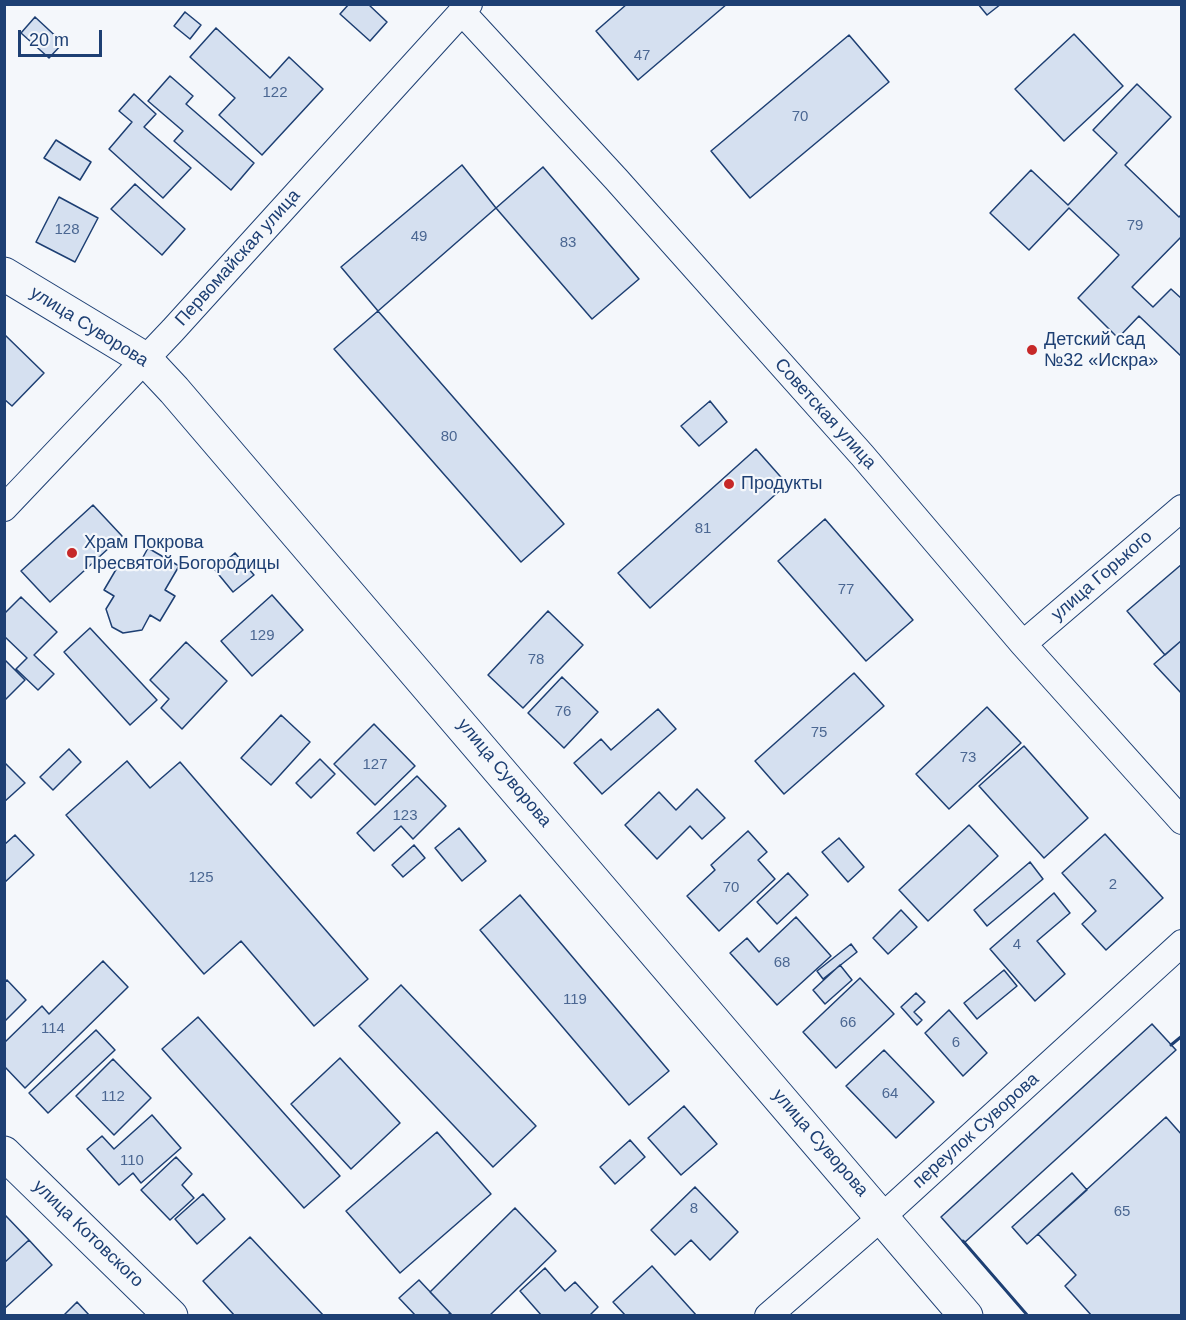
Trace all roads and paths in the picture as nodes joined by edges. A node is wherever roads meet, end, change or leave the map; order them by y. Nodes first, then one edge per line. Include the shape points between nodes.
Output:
1 (466, 8) edge
2 (4, 274) edge
3 (146, 359) junction
4 (4, 508) edge
5 (1182, 508) edge
6 (1023, 644) junction
7 (1182, 821) edge
8 (1182, 943) edge
9 (4, 1153) edge
10 (883, 1216) junction
11 (171, 1316) edge
12 (768, 1316) edge
13 (966, 1316) edge

1 - 3 street, Первомайская улица
1 - 6 street, Советская улица via 862,455
2 - 3 main road, улица Суворова
3 - 4 street, Первомайская улица
3 - 10 main road, улица Суворова
5 - 6 street, улица Горького
6 - 7 street, Советская улица
8 - 10 street, переулок Суворова
9 - 11 main road, улица Котовского
10 - 12 street, переулок Суворова
10 - 13 main road, улица Суворова

